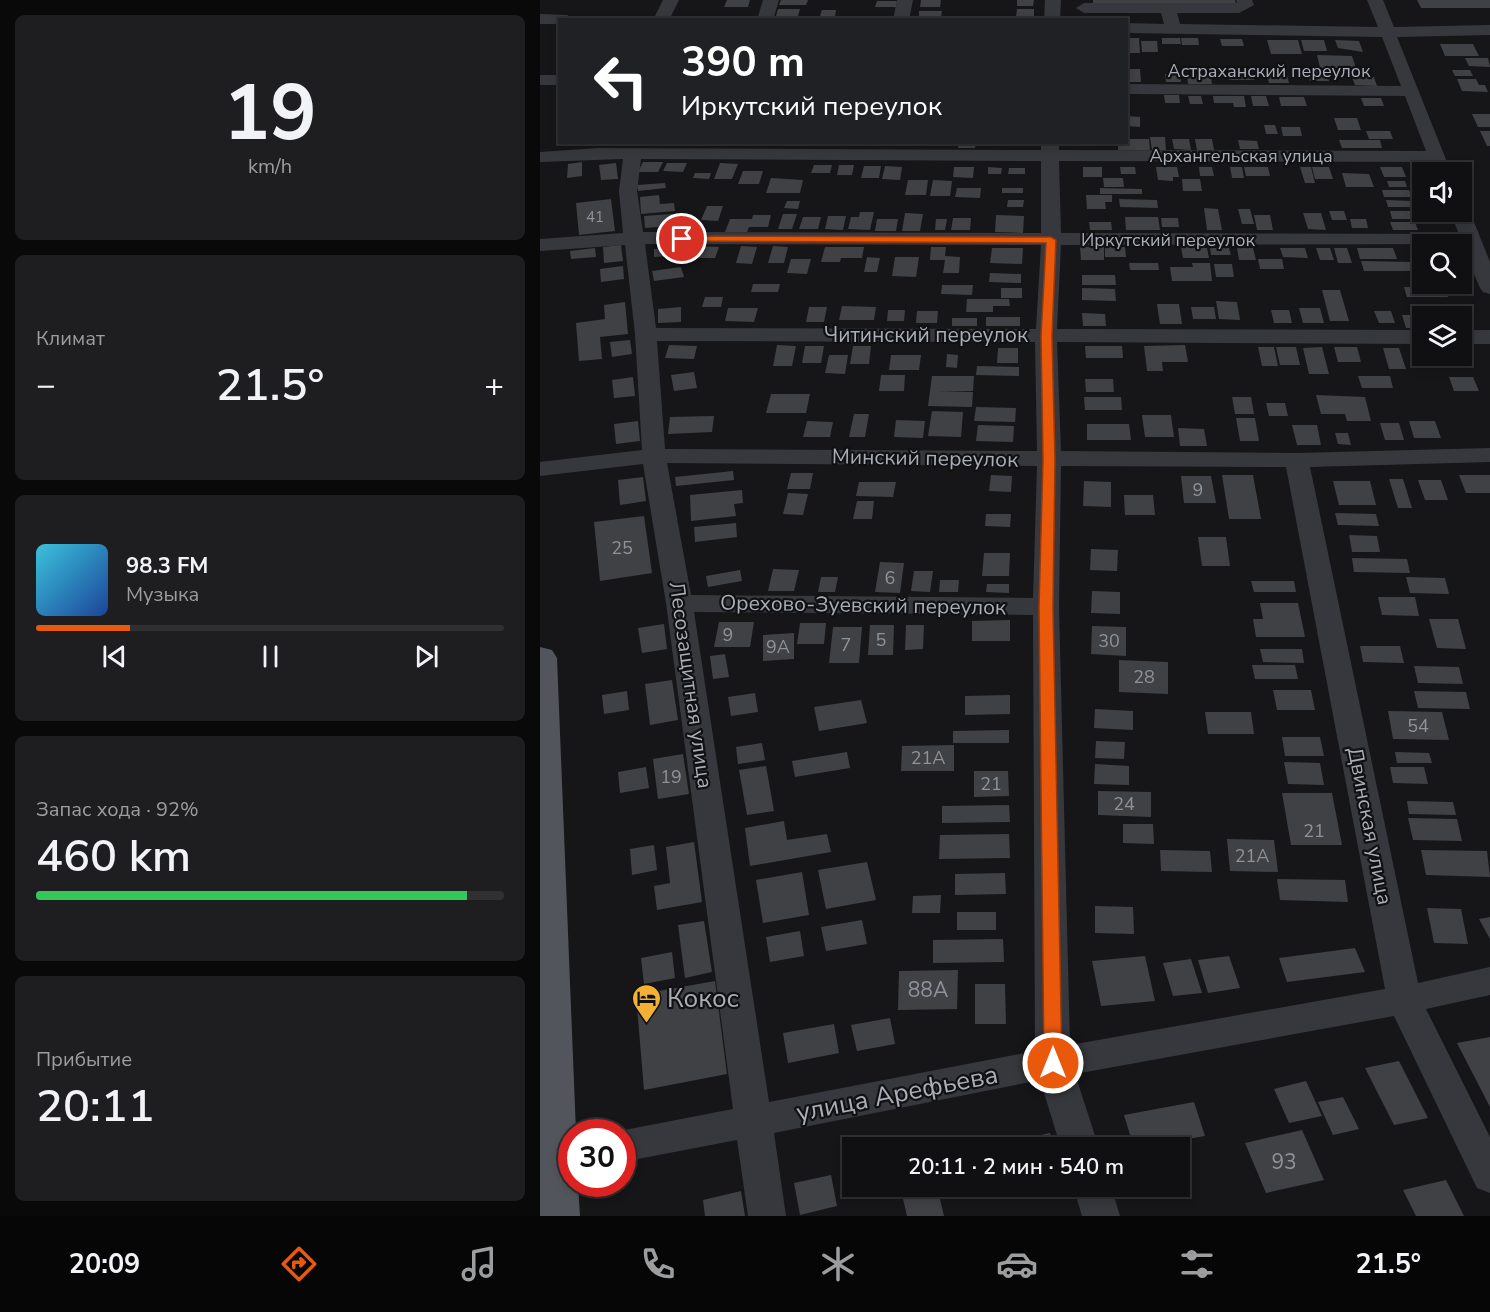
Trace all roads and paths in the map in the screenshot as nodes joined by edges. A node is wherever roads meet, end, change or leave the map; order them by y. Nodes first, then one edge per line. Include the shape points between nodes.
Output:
1 (670, 0) edge
2 (771, 0) edge
3 (905, 0) edge
4 (1053, 0) edge
5 (1244, 0) edge
6 (1375, 0) edge
7 (1084, 8) dead end
8 (1168, 8) junction
9 (662, 18) edge
10 (766, 18) edge
11 (902, 18) edge
12 (1052, 18) edge
13 (540, 19) edge
14 (558, 20) edge
15 (1128, 28) edge
16 (1173, 29) junction
17 (1490, 30) edge
18 (1387, 32) junction
19 (540, 80) edge
20 (558, 80) edge
21 (1128, 90) edge
22 (1411, 91) junction
23 (601, 148) edge
24 (1050, 149) edge
25 (633, 153) junction
26 (540, 157) edge
27 (1440, 162) edge
28 (1412, 164) edge
29 (636, 238) junction
30 (1051, 240) junction
31 (1412, 240) edge
32 (1472, 240) edge
33 (540, 245) edge
34 (1490, 288) edge
35 (646, 334) junction
36 (1046, 336) junction
37 (1412, 337) edge
38 (1472, 337) edge
39 (1490, 337) edge
40 (1490, 455) edge
41 (654, 456) junction
42 (1049, 460) junction
43 (1298, 460) junction
44 (540, 470) edge
45 (680, 603) junction
46 (1046, 607) junction
47 (540, 658) edge
48 (540, 664) edge
49 (1490, 981) edge
50 (1404, 1000) junction
51 (1053, 1063) junction
52 (560, 1119) edge
53 (753, 1120) junction
54 (1077, 1137) edge
55 (636, 1143) edge
56 (1490, 1176) edge
57 (558, 1197) edge
58 (1095, 1197) edge
59 (556, 1216) edge
60 (768, 1216) edge
61 (1101, 1216) edge

1 - 9 street
2 - 10 street
3 - 11 street
4 - 12 street
5 - 8 street via 1246,5 1239,8
6 - 18 street
7 - 8 street
8 - 16 street
13 - 14 street
15 - 16 street
16 - 18 street
17 - 18 street
18 - 22 street
19 - 20 street
21 - 22 street, Астраханский переулок
22 - 27 street
23 - 25 street, Архангельская улица
23 - 26 street, Архангельская улица
24 - 25 street, Архангельская улица
24 - 28 street, Архангельская улица
24 - 30 street
25 - 29 street, Лесозащитная улица via 628,191
29 - 30 street, Иркутский переулок
29 - 33 street, Иркутский переулок
29 - 35 street, Лесозащитная улица
30 - 31 street, Иркутский переулок
30 - 36 street
32 - 34 street
35 - 36 street, Читинский переулок
35 - 41 street, Лесозащитная улица
36 - 37 street, Читинский переулок
36 - 42 street
38 - 39 street
40 - 43 street, Минский переулок
41 - 42 street, Минский переулок
41 - 44 street, Минский переулок
41 - 45 street, Лесозащитная улица
42 - 43 street, Минский переулок
42 - 46 street
43 - 50 street, Двинская улица
45 - 46 street, Орехово-Зуевский переулок
45 - 53 street, Лесозащитная улица
46 - 51 street
47 - 48 main road
48 - 52 main road
49 - 50 street, улица Арефьева
50 - 51 street, улица Арефьева
50 - 56 street, Двинская улица
51 - 53 street, улица Арефьева
51 - 54 street
53 - 55 street, улица Арефьева
53 - 60 street, Лесозащитная улица
57 - 59 main road
58 - 61 street

